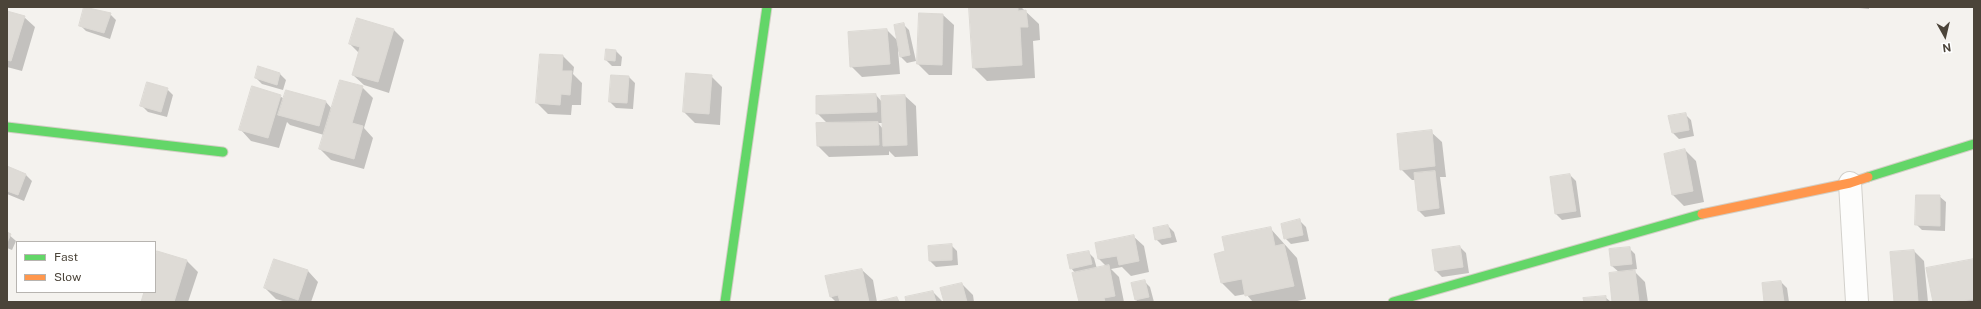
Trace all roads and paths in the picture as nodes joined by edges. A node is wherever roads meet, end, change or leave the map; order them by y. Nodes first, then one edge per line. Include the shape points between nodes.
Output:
1 (767, 7) edge
2 (7, 127) edge
3 (1974, 144) edge
4 (223, 152) dead end
5 (1850, 182) junction
6 (726, 302) edge
7 (1393, 302) edge
8 (1857, 302) edge

1 - 6 street
2 - 4 street
3 - 5 street
5 - 7 street via 1693,216
5 - 8 street

